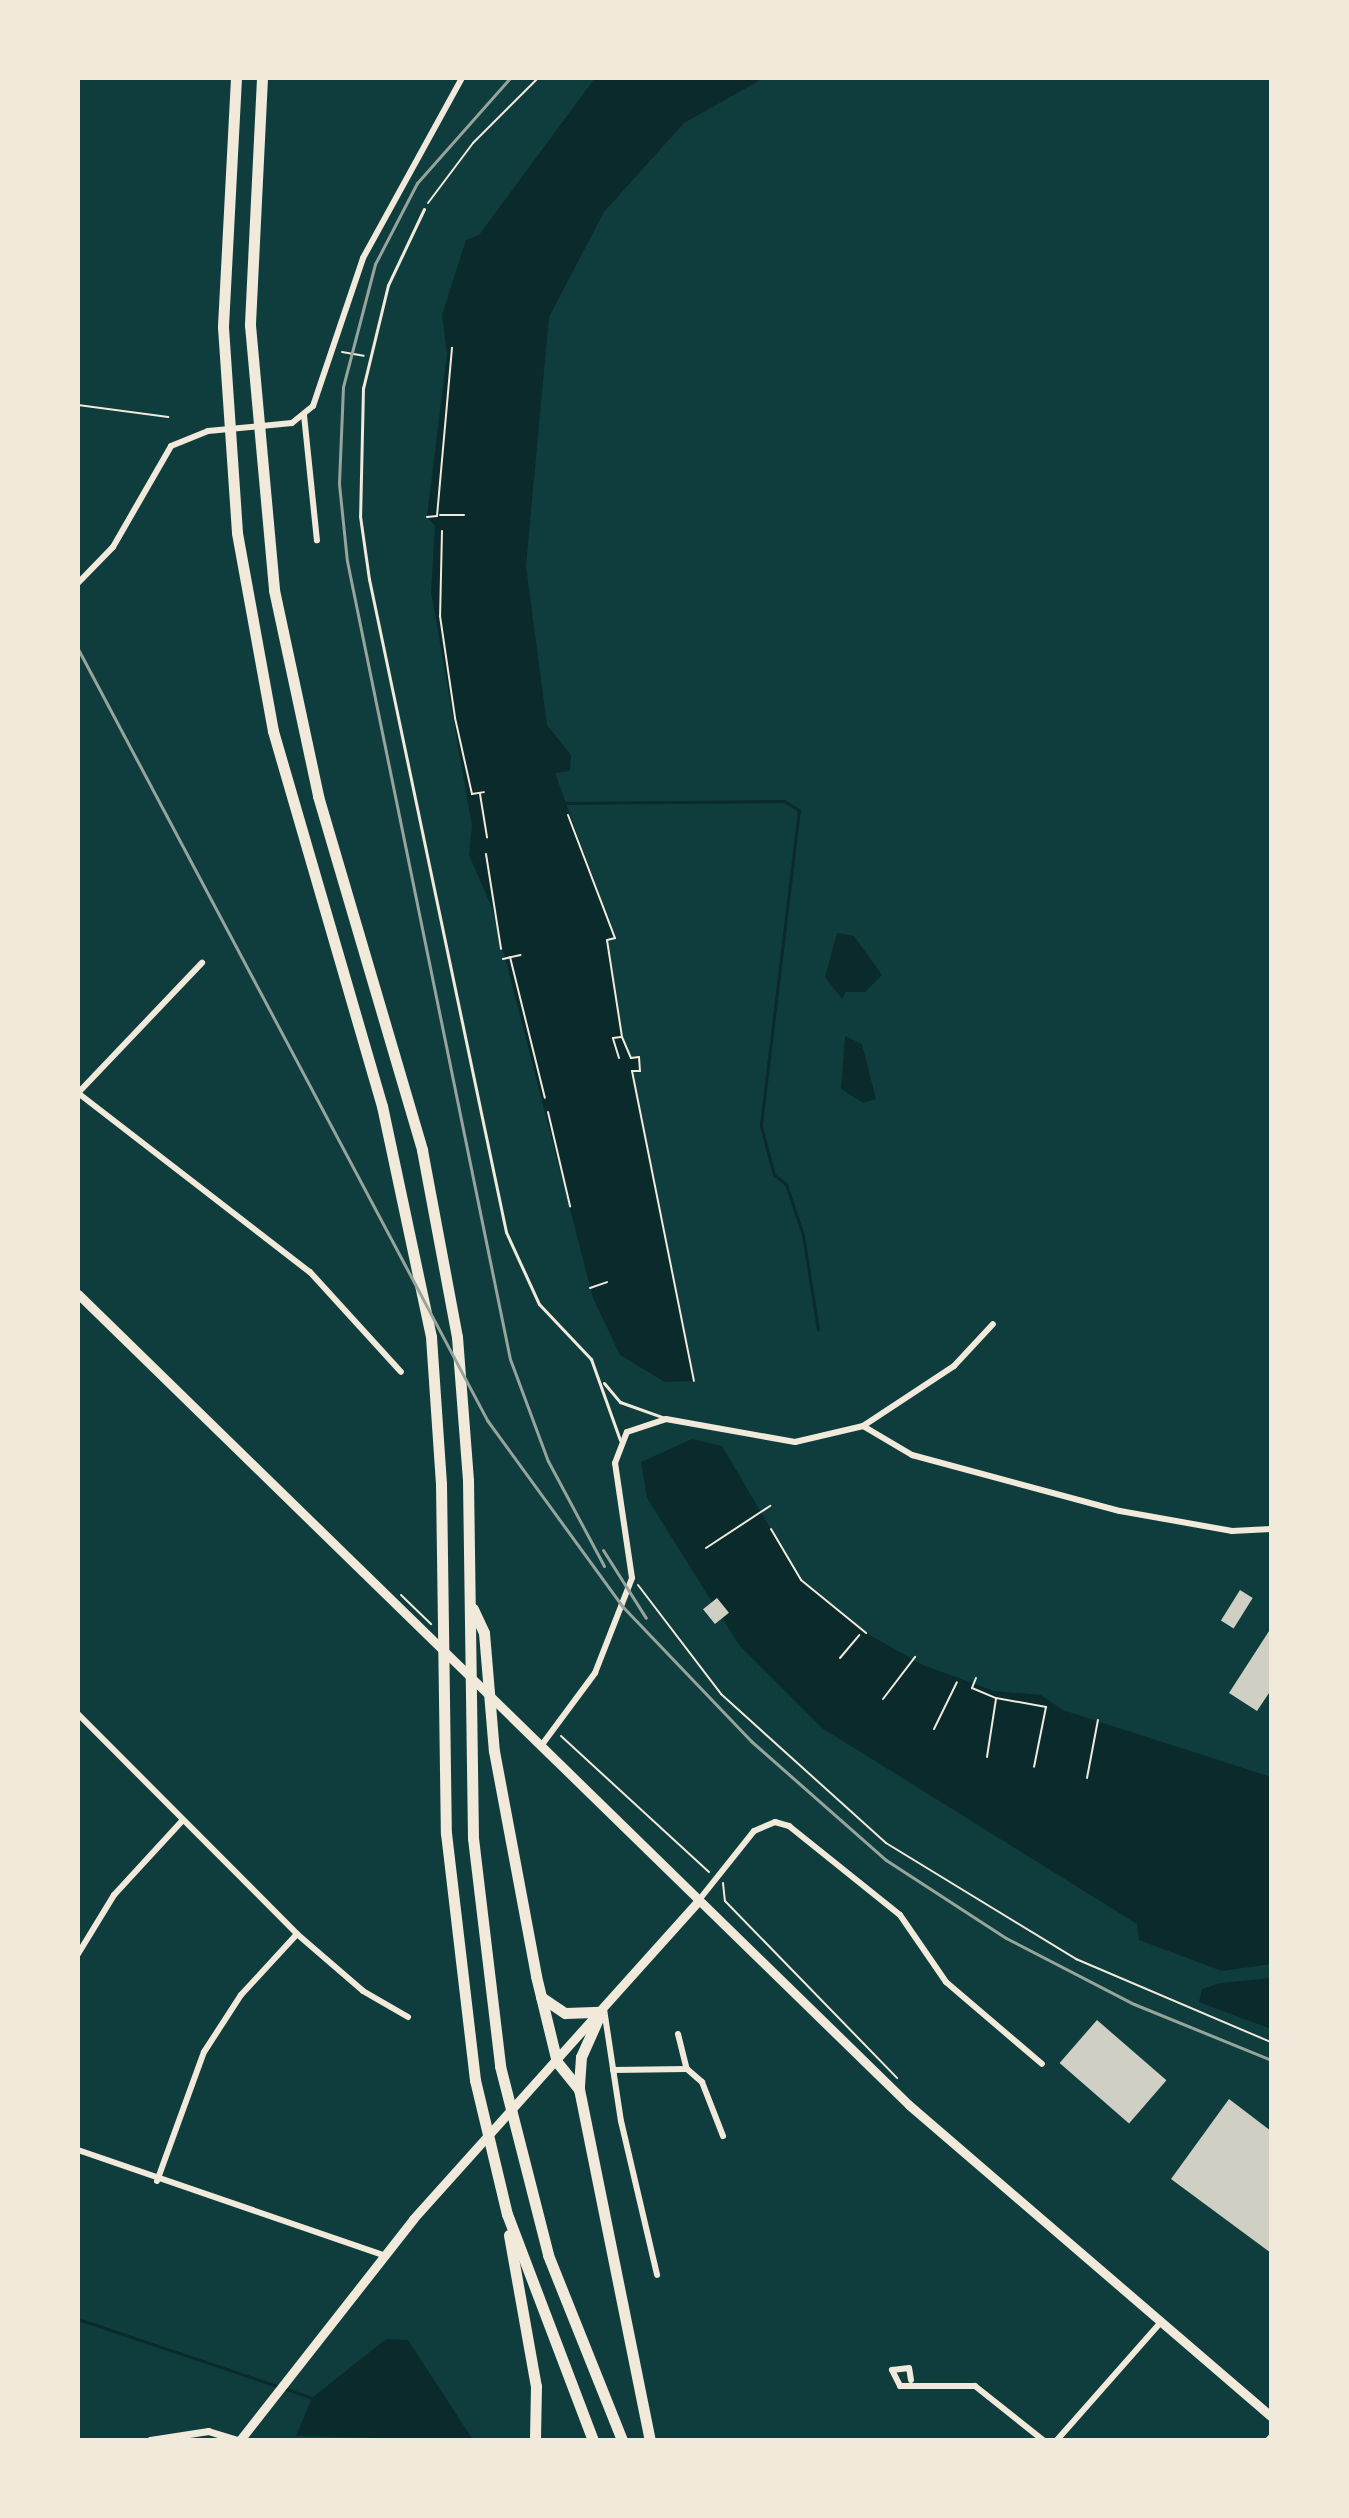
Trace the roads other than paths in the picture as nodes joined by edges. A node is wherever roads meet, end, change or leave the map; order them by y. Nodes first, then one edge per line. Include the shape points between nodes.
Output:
1 (236, 78) edge
2 (262, 78) edge
3 (462, 78) edge
4 (424, 209) road end
5 (304, 415) junction
6 (317, 540) dead end
7 (78, 583) edge
8 (202, 963) dead end
9 (78, 1093) edge
10 (78, 1294) edge
11 (993, 1324) dead end
12 (401, 1372) dead end
13 (602, 1380) junction
14 (666, 1419) junction
15 (863, 1426) junction
16 (620, 1440) junction
17 (1271, 1529) edge
18 (471, 1605) junction
19 (78, 1714) edge
20 (541, 1746) junction
21 (182, 1821) junction
22 (699, 1900) junction
23 (297, 1934) junction
24 (78, 1954) edge
25 (541, 1997) junction
26 (603, 2011) junction
27 (408, 2017) dead end
28 (678, 2034) dead end
29 (557, 2062) junction
30 (1042, 2064) dead end
31 (687, 2069) junction
32 (613, 2070) junction
33 (579, 2089) junction
34 (723, 2136) dead end
35 (78, 2150) edge
36 (157, 2181) junction
37 (507, 2214) junction
38 (383, 2255) junction
39 (657, 2275) dead end
40 (1161, 2322) junction
41 (911, 2380) dead end
42 (1271, 2416) edge
43 (150, 2440) edge
44 (239, 2440) edge
45 (535, 2440) edge
46 (593, 2440) edge
47 (622, 2440) edge
48 (650, 2440) edge
49 (1043, 2440) edge
50 (1057, 2440) edge

1 - 37 highway via 223,253 230,467 273,731 410,1224 437,1404 453,1931 475,2080
2 - 18 highway via 250,252 257,443 299,721 437,1218 463,1399
3 - 5 street via 363,258 320,394
4 - 13 lane via 388,285 369,357 358,446 369,579 506,1232 539,1304
5 - 6 street
5 - 7 street via 292,423 208,431 171,446 113,547
8 - 9 street
9 - 12 street via 310,1272
10 - 20 main road
11 - 15 street via 954,1366
13 - 14 lane via 620,1402
13 - 16 lane
14 - 15 street via 795,1442
14 - 16 street via 636,1426
15 - 17 street via 912,1455 1120,1511 1232,1531
16 - 20 street via 615,1463 632,1578 595,1673
18 - 25 highway via 484,1633 512,1861
18 - 47 highway via 471,1740 481,1934 500,2066 520,2159 582,2351
19 - 21 street
20 - 22 main road
21 - 23 street
21 - 24 street via 114,1895
22 - 26 main road
22 - 30 street via 714,1875 764,1823 789,1826 900,1915 946,1982
22 - 40 main road via 909,2105
23 - 27 street via 363,1991
23 - 36 street via 241,1995 204,2052
25 - 26 highway via 565,2013
25 - 29 highway
26 - 29 main road
26 - 32 street
26 - 33 highway via 581,2057
28 - 31 street
29 - 33 highway
29 - 38 main road
31 - 32 street
31 - 34 street via 702,2082
32 - 39 street
33 - 48 highway
35 - 36 street
36 - 38 street
37 - 45 highway via 536,2386
37 - 46 highway
38 - 44 main road
40 - 42 main road
40 - 50 street
41 - 49 street via 975,2386
43 - 44 street via 208,2431

